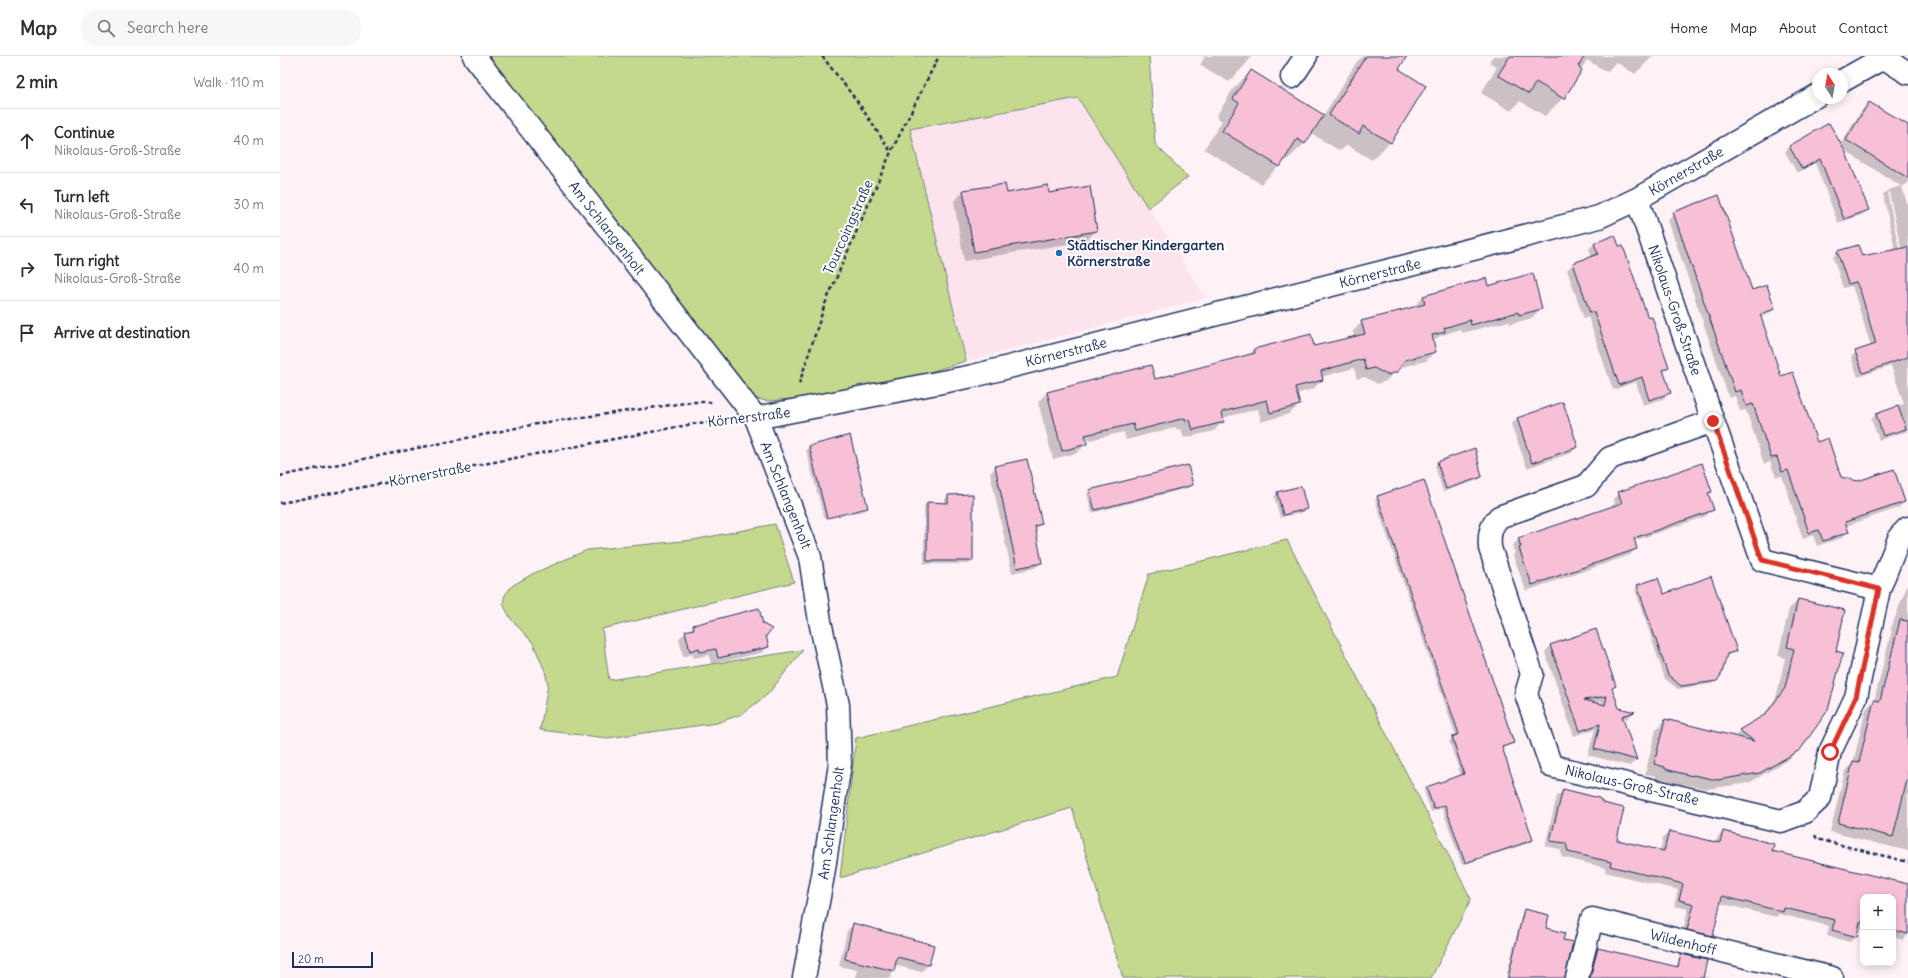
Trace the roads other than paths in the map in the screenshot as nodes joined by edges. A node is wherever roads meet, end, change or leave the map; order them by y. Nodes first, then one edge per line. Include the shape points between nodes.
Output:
1 (474, 56) edge
2 (1306, 56) edge
3 (1882, 57) edge
4 (1908, 73) edge
5 (1292, 77) dead end
6 (1848, 77) edge
7 (1812, 98) edge
8 (1637, 199) junction
9 (756, 418) junction
10 (1713, 421) junction
11 (1908, 528) edge
12 (1879, 589) junction
13 (804, 978) edge
14 (1577, 978) edge
15 (1832, 978) edge

1 - 9 street, Am Schlangenholt
2 - 5 street
3 - 4 street
3 - 6 street
7 - 8 street, Körnerstraße
8 - 9 street, Körnerstraße via 1599,217 996,370
8 - 10 street, Nikolaus-Groß-Straße
9 - 13 street, Am Schlangenholt via 810,557 820,621 838,705 840,764
10 - 12 street, Nikolaus-Groß-Straße via 1762,560
10 - 12 street, Nikolaus-Groß-Straße via 1610,458 1586,486 1499,517 1492,524 1489,534 1490,548 1532,674 1526,694 1551,766 1781,821 1805,812 1820,798 1830,752 1856,697
11 - 12 street, Nikolaus-Groß-Straße via 1900,536
14 - 15 street, Wildenhoff via 1592,919

